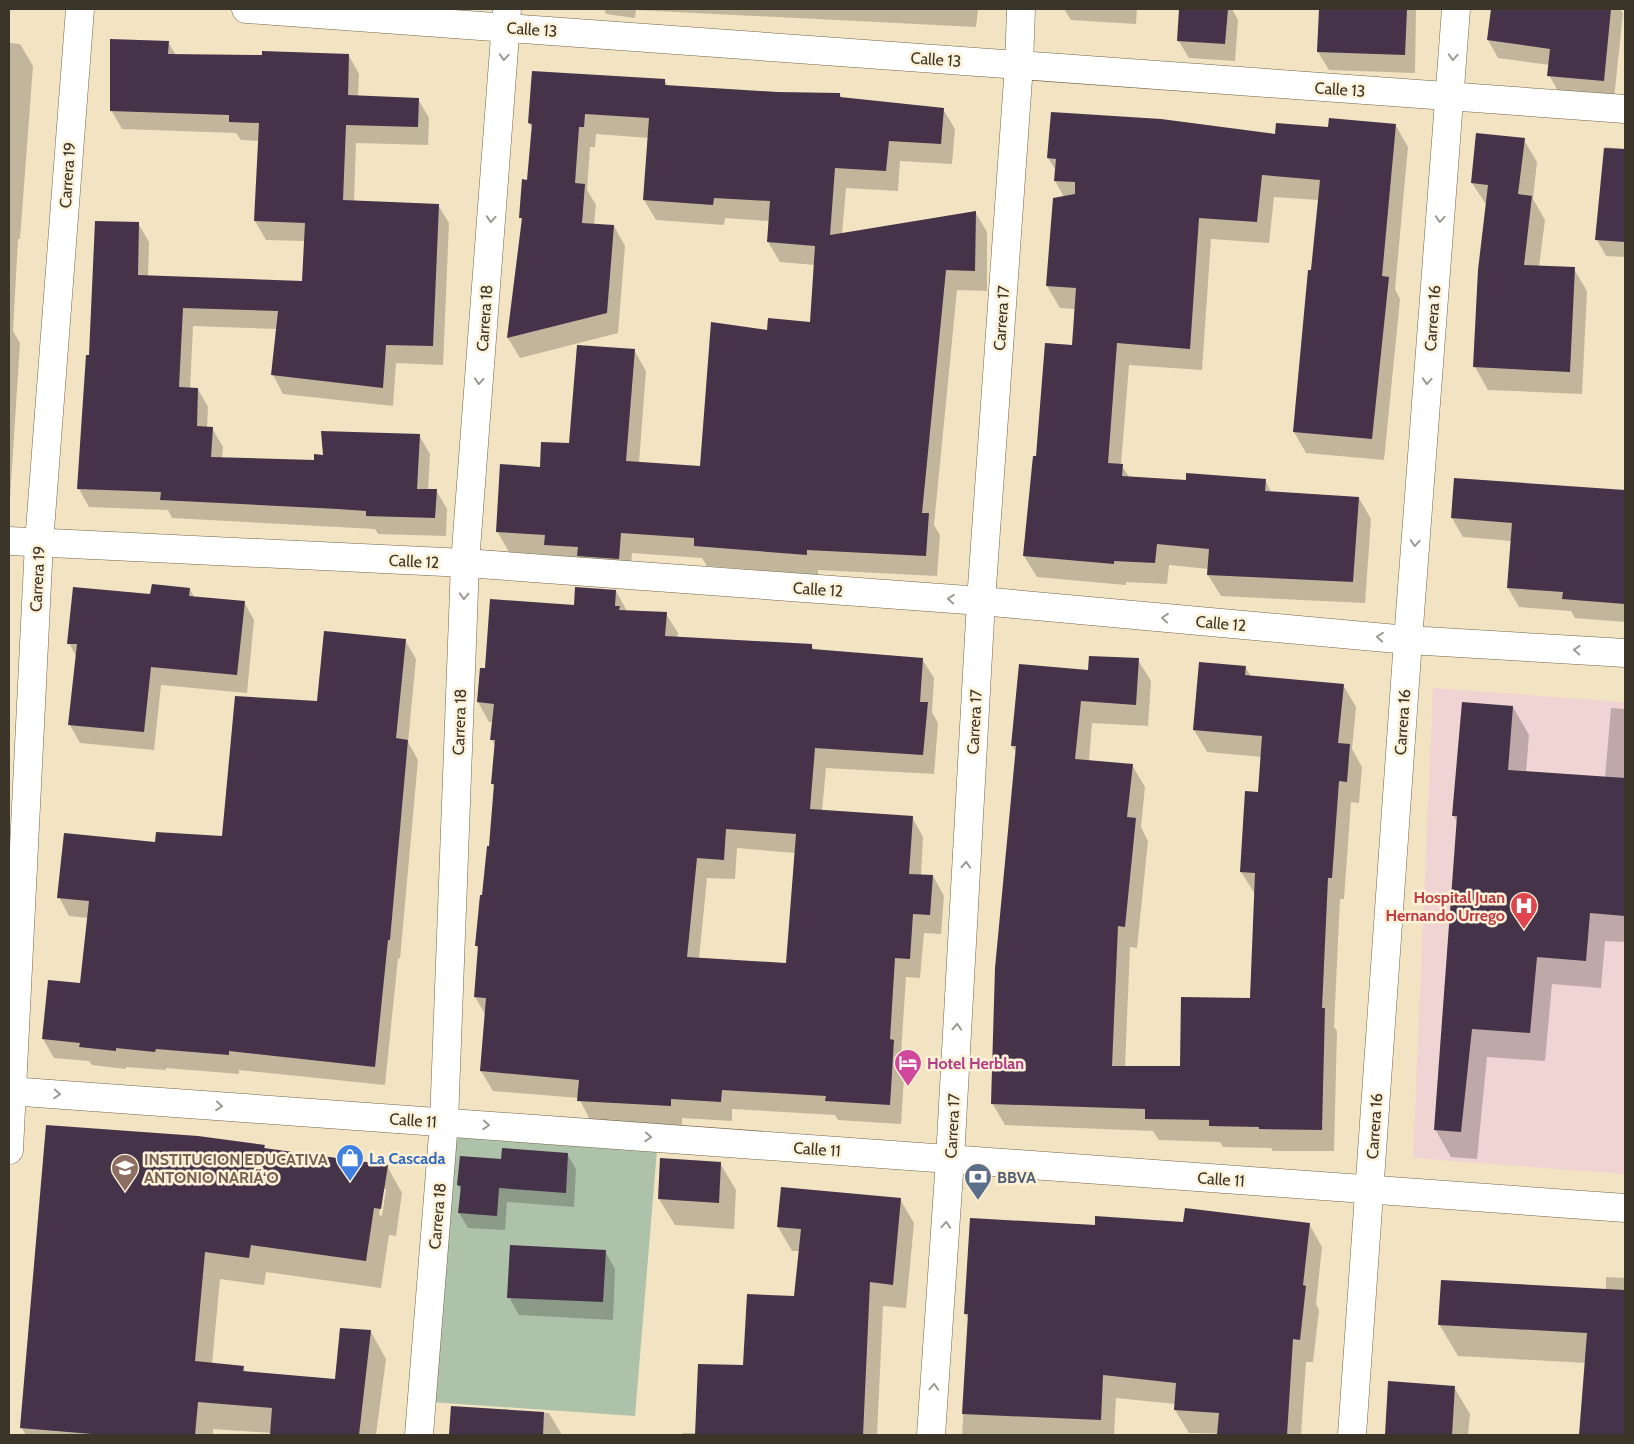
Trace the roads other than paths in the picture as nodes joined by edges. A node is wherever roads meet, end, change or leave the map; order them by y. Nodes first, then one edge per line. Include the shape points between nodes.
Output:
1 (80, 9) edge
2 (246, 9) edge
3 (1021, 9) edge
4 (1456, 9) edge
5 (507, 18) edge
6 (1019, 65) junction
7 (1450, 96) junction
8 (1625, 109) edge
9 (9, 542) edge
10 (39, 543) junction
11 (465, 563) junction
12 (981, 601) junction
13 (1408, 640) junction
14 (1625, 653) edge
15 (10, 1091) edge
16 (444, 1122) junction
17 (9, 1150) edge
18 (950, 1159) junction
19 (1370, 1190) junction
20 (1625, 1208) edge
21 (419, 1435) edge
22 (931, 1435) edge
23 (1352, 1435) edge

1 - 10 street, Carrera 19
2 - 5 street, Calle 13
3 - 6 street, Carrera 17
4 -> 7 street, Carrera 16
5 - 6 street, Calle 13
5 -> 11 street, Carrera 18
6 - 7 street, Calle 13
6 - 12 street, Carrera 17
7 - 8 street, Calle 13
7 -> 13 street, Carrera 16
9 - 10 street, Calle 12
10 - 11 street, Calle 12
10 - 15 street, Carrera 19
12 -> 11 street, Calle 12
11 -> 16 street, Carrera 18
13 -> 12 street, Calle 12
18 -> 12 street, Carrera 17
14 -> 13 street, Calle 12
13 - 19 street, Carrera 16
15 -> 16 street, Calle 11
15 - 17 street, Carrera 19
16 -> 18 street, Calle 11
16 - 21 street, Carrera 18
18 - 19 street, Calle 11
22 -> 18 street, Carrera 17
19 - 20 street, Calle 11
19 - 23 street, Carrera 16

